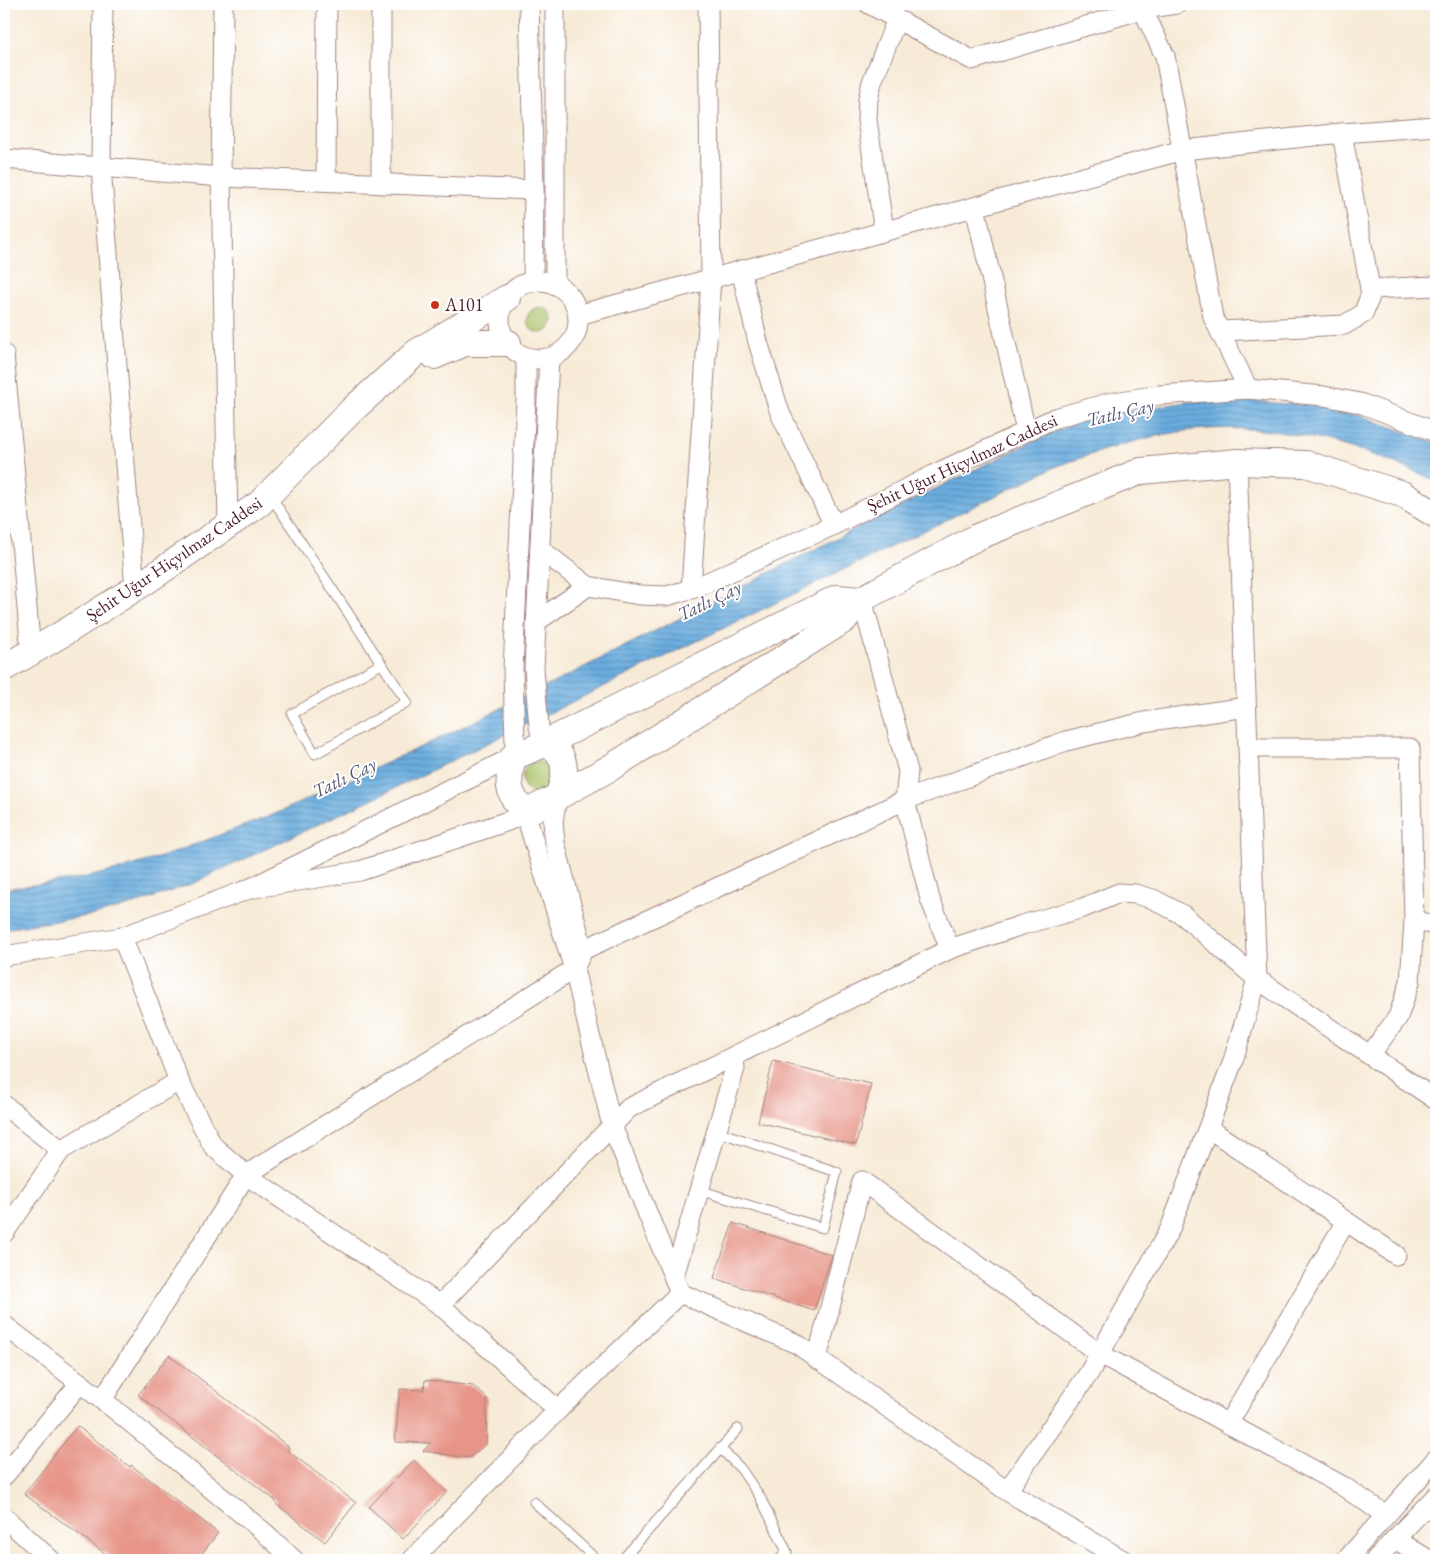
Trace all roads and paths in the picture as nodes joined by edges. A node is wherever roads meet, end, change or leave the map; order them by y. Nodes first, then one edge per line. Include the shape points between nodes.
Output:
1 (103, 4) edge
2 (223, 4) edge
3 (328, 4) edge
4 (381, 4) edge
5 (529, 4) edge
6 (555, 4) edge
7 (708, 4) edge
8 (869, 4) edge
9 (1176, 4) edge
10 (1142, 7) edge
11 (897, 19) junction
12 (1436, 126) edge
13 (1342, 133) junction
14 (1183, 150) junction
15 (4, 159) edge
16 (100, 167) junction
17 (221, 177) junction
18 (326, 181) junction
19 (381, 184) junction
20 (534, 190) junction
21 (975, 207) junction
22 (884, 231) junction
23 (741, 270) junction
24 (711, 278) junction
25 (533, 282) junction
26 (555, 285) junction
27 (1436, 286) edge
28 (1370, 289) junction
29 (508, 298) junction
30 (578, 315) junction
31 (1220, 331) junction
32 (517, 350) junction
33 (4, 354) edge
34 (549, 358) junction
35 (1248, 388) junction
36 (352, 410) junction
37 (1026, 431) junction
38 (1436, 432) edge
39 (1237, 462) junction
40 (269, 494) junction
41 (1436, 515) edge
42 (834, 524) junction
43 (228, 525) junction
44 (540, 549) junction
45 (588, 586) junction
46 (135, 589) junction
47 (691, 589) junction
48 (861, 599) junction
49 (536, 622) junction
50 (31, 652) junction
51 (381, 664) junction
52 (4, 668) edge
53 (1246, 707) junction
54 (542, 738) junction
55 (1248, 748) junction
56 (514, 751) junction
57 (557, 797) junction
58 (905, 800) junction
59 (525, 813) junction
60 (249, 889) junction
61 (1414, 921) junction
62 (1436, 925) edge
63 (122, 937) junction
64 (950, 949) junction
65 (583, 950) junction
66 (4, 956) edge
67 (574, 969) junction
68 (1257, 979) junction
69 (1370, 1055) junction
70 (734, 1056) junction
71 (180, 1082) junction
72 (1436, 1100) edge
73 (4, 1106) edge
74 (612, 1126) junction
75 (1208, 1128) junction
76 (716, 1131) junction
77 (61, 1150) junction
78 (246, 1175) junction
79 (699, 1190) junction
80 (1346, 1220) junction
81 (4, 1233) edge
82 (1396, 1255) dead end
83 (677, 1285) junction
84 (440, 1305) junction
85 (4, 1325) edge
86 (1100, 1354) junction
87 (817, 1359) junction
88 (80, 1384) junction
89 (102, 1400) junction
90 (558, 1410) junction
91 (1228, 1424) junction
92 (738, 1429) dead end
93 (720, 1448) junction
94 (1436, 1459) edge
95 (4, 1476) edge
96 (1006, 1491) junction
97 (1436, 1496) edge
98 (534, 1502) dead end
99 (1386, 1515) junction
100 (4, 1517) edge
101 (1395, 1539) junction
102 (51, 1560) edge
103 (294, 1560) edge
104 (412, 1560) edge
105 (597, 1560) edge
106 (622, 1560) edge
107 (779, 1560) edge
108 (1123, 1560) edge
109 (1346, 1560) edge
110 (1376, 1560) edge
111 (1429, 1560) edge

1 - 16 street
2 - 17 street
3 - 18 street
4 - 19 street
5 - 20 street
6 - 26 street
7 - 24 street
8 - 11 street
9 - 10 street
10 - 11 street via 972,60
10 - 14 street via 1164,56
11 - 22 street via 868,99 867,120
12 - 13 street
13 - 14 street
13 - 28 street
14 - 21 street
14 - 31 street via 1213,317
15 - 16 street
16 - 17 street
16 - 46 street
17 - 18 street
17 - 43 street
18 - 19 street
19 - 20 street
20 - 25 street
21 - 22 street
21 - 37 street
22 - 23 street
23 - 24 street
23 - 42 street via 758,342 780,413
24 - 30 street
24 - 47 street
25 - 26 street
25 - 29 street via 517,288
26 - 30 street via 574,302
27 - 28 street
28 - 31 street via 1363,314 1344,325
29 - 32 street via 500,322 502,333
29 - 36 street via 417,352
30 - 34 street via 573,341 564,351
31 - 35 street
32 - 34 street via 539,359
32 - 36 street via 465,344 432,357
32 - 56 street via 526,400 513,669
33 - 50 street
34 - 44 street
35 - 37 street, Şehit Uğur Hiçyılmaz Caddesi via 1159,395 1108,403 1056,418
35 - 38 street, Şehit Uğur Hiçyılmaz Caddesi via 1360,403
36 - 40 street, Şehit Uğur Hiçyılmaz Caddesi
37 - 42 street, Şehit Uğur Hiçyılmaz Caddesi
39 - 41 street via 1306,464 1402,494
39 - 48 street via 1141,471 977,537
39 - 53 street
40 - 43 street, Şehit Uğur Hiçyılmaz Caddesi
40 - 51 lane
42 - 47 street, Şehit Uğur Hiçyılmaz Caddesi
43 - 46 street, Şehit Uğur Hiçyılmaz Caddesi
44 - 45 street
44 - 49 street
45 - 47 street, Şehit Uğur Hiçyılmaz Caddesi via 639,595 667,596
45 - 49 street
46 - 50 street, Şehit Uğur Hiçyılmaz Caddesi
48 - 54 street via 837,598
48 - 57 street via 844,620 610,768
48 - 58 street via 908,771
49 - 54 street via 534,669
50 - 52 street, Şehit Uğur Hiçyılmaz Caddesi
51 - 51 lane via 292,714 315,754 407,702
53 - 55 street
53 - 58 street via 1144,722 1066,740
54 - 56 street
54 - 57 street via 562,760 565,774
55 - 61 street via 1410,748
55 - 68 street
56 - 59 street via 510,794
56 - 60 street
57 - 59 street
57 - 65 street via 554,842
58 - 64 street via 930,899
58 - 65 street
59 - 60 street via 360,871
59 - 67 street
60 - 63 street
61 - 62 street
61 - 69 street via 1410,982 1398,1017
63 - 66 street
63 - 71 street
64 - 68 street via 1083,908 1119,893 1135,894 1153,899 1183,915
64 - 70 street
65 - 67 street
67 - 74 street
67 - 78 street
68 - 69 street
68 - 75 street via 1233,1060
69 - 72 street
70 - 74 street via 629,1108
70 - 76 street via 734,1068
71 - 77 street
71 - 78 street via 213,1146
73 - 77 street
74 - 83 street
74 - 84 street
75 - 80 street
75 - 86 street via 1170,1229
76 - 79 street
76 - 79 lane via 838,1172 822,1228
77 - 81 street
78 - 84 street
78 - 89 street
79 - 83 street
80 - 82 street
80 - 91 street
83 - 87 street via 797,1344
83 - 90 street
84 - 90 street
85 - 88 street
86 - 87 street via 862,1181
86 - 91 street
86 - 96 street
87 - 96 street
88 - 89 street
88 - 95 street
89 - 103 street
90 - 104 street
91 - 99 street via 1341,1485
92 - 93 lane
93 - 106 lane
93 - 107 lane via 740,1468 760,1497 787,1552
94 - 99 street
96 - 108 street
97 - 101 street
98 - 105 lane
99 - 109 street
100 - 102 street
101 - 110 street
101 - 111 street

